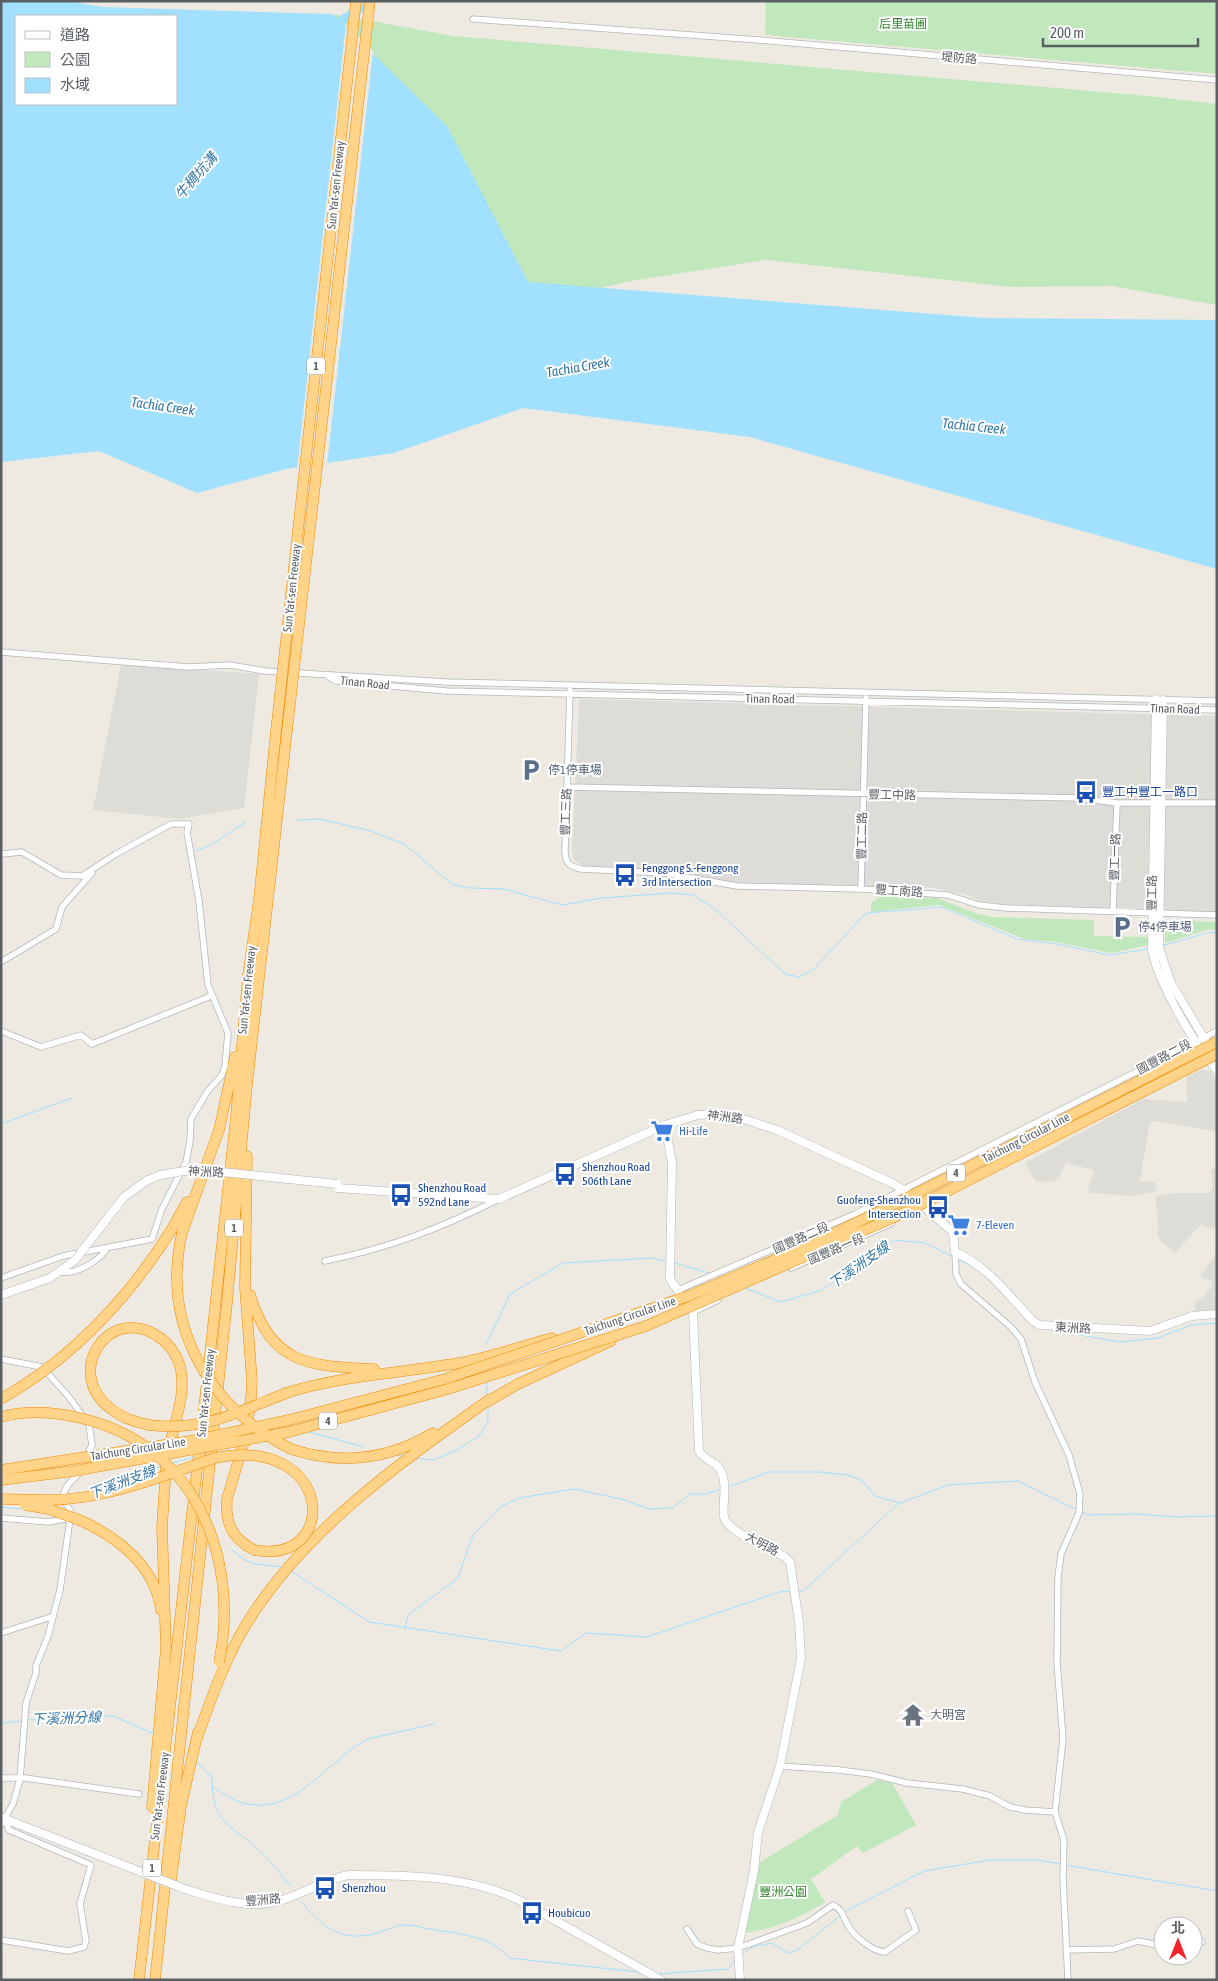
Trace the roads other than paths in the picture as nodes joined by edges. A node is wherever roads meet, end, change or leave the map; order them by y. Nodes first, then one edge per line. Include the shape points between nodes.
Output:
1 (356, 1) edge
2 (370, 1) edge
3 (473, 19) dead end
4 (1217, 80) edge
5 (2, 654) edge
6 (325, 675) junction
7 (570, 686) junction
8 (866, 693) junction
9 (570, 694) junction
10 (1160, 700) junction
11 (866, 701) junction
12 (1217, 701) edge
13 (1160, 709) junction
14 (1217, 710) edge
15 (567, 787) junction
16 (863, 794) junction
17 (1158, 802) junction
18 (1217, 802) edge
19 (1117, 803) junction
20 (1, 854) edge
21 (97, 868) junction
22 (581, 869) joint
23 (861, 889) junction
24 (1113, 911) junction
25 (1155, 913) junction
26 (1217, 915) edge
27 (1, 962) edge
28 (248, 975) junction
29 (211, 996) junction
30 (1217, 1030) edge
31 (1, 1031) edge
32 (1198, 1039) junction
33 (1217, 1042) edge
34 (1215, 1058) edge
35 (1217, 1070) edge
36 (247, 1085) junction
37 (665, 1125) junction
38 (904, 1190) junction
39 (499, 1199) junction
40 (924, 1208) junction
41 (177, 1231) junction
42 (106, 1250) junction
43 (955, 1252) junction
44 (325, 1261) dead end
45 (246, 1267) junction
46 (61, 1272) junction
47 (1, 1278) edge
48 (678, 1290) junction
49 (1, 1294) edge
50 (693, 1312) junction
51 (635, 1314) junction
52 (1217, 1314) edge
53 (646, 1326) junction
54 (1, 1359) edge
55 (462, 1362) junction
56 (1, 1400) edge
57 (490, 1400) junction
58 (1, 1417) edge
59 (1, 1470) edge
60 (1, 1480) edge
61 (1, 1500) edge
62 (1, 1518) edge
63 (70, 1518) junction
64 (51, 1617) junction
65 (1, 1633) edge
66 (166, 1648) junction
67 (223, 1661) junction
68 (164, 1730) junction
69 (780, 1766) junction
70 (1, 1778) edge
71 (20, 1779) junction
72 (140, 1794) dead end
73 (1055, 1812) junction
74 (5, 1821) edge
75 (908, 1911) dead end
76 (687, 1930) dead end
77 (1, 1940) edge
78 (1153, 1944) edge
79 (738, 1948) junction
80 (1066, 1950) junction
81 (156, 1965) junction
82 (139, 1980) edge
83 (155, 1980) edge
84 (661, 1980) edge
85 (740, 1980) edge
86 (1068, 1980) edge

1 - 28 highway, Sun Yat-sen Freeway / 1, bridge via 259,900
2 - 36 highway, Sun Yat-sen Freeway / 1, bridge
3 - 4 street, 堤防路
5 - 6 street, Tinan Road via 188,667 230,665 265,672
6 - 7 street, Tinan Road
6 - 9 street, Tinan Road via 336,681 411,688
7 - 8 street, Tinan Road
7 - 9 street, 豐工三路
8 - 10 street, Tinan Road
8 - 11 street, 豐工二路
9 - 11 street, Tinan Road
9 - 15 street, 豐工三路
10 - 12 street, Tinan Road
10 - 13 street, 豐工路
11 - 13 street, Tinan Road
11 - 16 street, 豐工二路
13 - 14 street, Tinan Road
13 - 17 street, 豐工路
15 - 16 street, 豐工中路
15 - 22 street, 豐工三路 via 565,860 570,866
16 - 19 street, 豐工中路 via 1080,798
16 - 23 street, 豐工二路
17 - 18 street, 豐工中路
17 - 19 street, 豐工中路
17 - 25 street, 豐工路
19 - 24 street, 豐工一路
20 - 21 street via 22,852 50,870 72,877
21 - 27 street via 62,907 56,929
21 - 29 street via 171,824 189,824 187,832
22 - 23 street, 豐工南路 via 664,873 736,886
23 - 24 street, 豐工南路 via 948,896 990,907
24 - 25 street, 豐工南路
25 - 26 street, 豐工南路
25 - 32 street, 豐工路 via 1158,971
28 - 41 highway via 231,1082 210,1156
28 - 68 highway, Sun Yat-sen Freeway / 1 via 222,1247
29 - 31 street via 92,1044 81,1035 41,1047
29 - 42 street via 228,1033 222,1075 191,1119 186,1162 162,1210 152,1239
30 - 32 street, 國豐路二段
32 - 34 street, 豐工路
32 - 38 street, 國豐路二段
33 - 51 highway, Taichung Circular Line / 4, bridge via 812,1244 691,1295
34 - 35 street, 豐工路
34 - 40 street, 國豐路一段
34 - 53 highway, Taichung Circular Line / 4, bridge via 906,1212
36 - 45 highway
36 - 81 highway, Sun Yat-sen Freeway / 1
37 - 38 street, 神洲路 via 698,1114 747,1120 796,1138
37 - 39 street, 神洲路
37 - 48 street via 672,1163 670,1279
38 - 40 street, 神洲路
38 - 48 street, 國豐路二段
39 - 44 street via 413,1239
39 - 46 street, 神洲路, bridge via 183,1171 146,1181 124,1197 75,1260
40 - 43 street, 神洲路 via 953,1232
40 - 50 street, 國豐路一段
41 - 56 highway, bridge via 109,1314 48,1370
41 - 57 highway, bridge via 177,1292 192,1351 226,1401 258,1429 282,1444 320,1458 370,1458 406,1447
42 - 46 street via 81,1270
42 - 47 street via 93,1249 63,1256
43 - 52 street, 東洲路 via 974,1260 988,1271 1040,1325 1150,1331 1192,1316
43 - 73 street via 956,1274 961,1284 1021,1339 1035,1382 1069,1455 1080,1494 1079,1513 1061,1554 1059,1567 1057,1662 1063,1739
45 - 55 highway via 249,1294 264,1331 278,1346 300,1361 330,1367 385,1370
45 - 61 highway, bridge via 252,1398 246,1435 227,1499 227,1522 244,1544 254,1550 276,1552 295,1544 308,1529 313,1510 312,1496 300,1476 279,1462 260,1456 230,1455 214,1458 113,1491 76,1498
46 - 49 street, 神洲路
48 - 50 street
50 - 69 street, 大明路 via 699,1451 722,1473 724,1519 736,1531 785,1557 792,1568 801,1658
51 - 55 highway, bridge
51 - 59 highway, Taichung Circular Line / 4, bridge via 445,1379 289,1420 190,1441
53 - 57 highway, bridge
53 - 60 highway, Taichung Circular Line / 4, bridge via 448,1389 289,1432 93,1468
54 - 63 street via 42,1367 89,1425 92,1445 81,1471 62,1497 71,1512
55 - 66 highway, bridge via 321,1382 218,1421 190,1427 172,1428 149,1425 114,1412 104,1404 91,1382 90,1362 101,1341 124,1329 139,1328 153,1332 172,1349 182,1372 181,1394 164,1486 162,1527
57 - 67 highway via 397,1466 312,1540 261,1602
58 - 67 highway, bridge via 50,1412 97,1422 135,1439 175,1474 200,1508 219,1554 226,1604
61 - 66 highway, bridge via 50,1509 82,1521 126,1547 146,1570 160,1601
62 - 63 street via 48,1522
63 - 64 street via 60,1590
64 - 65 street
64 - 71 street via 23,1720
66 - 68 highway
67 - 81 highway via 189,1768
68 - 82 highway, Sun Yat-sen Freeway / 1
69 - 73 street via 839,1770 907,1784 963,1789 990,1796 1010,1807
69 - 79 street, 大明路 via 758,1832 754,1872
70 - 71 street
71 - 72 street
71 - 74 street
73 - 80 street via 1064,1840
74 - 77 street via 9,1830 91,1865 80,1908 86,1941 84,1947 68,1951
74 - 84 street, 豐洲路, bridge via 185,1889 231,1902 278,1901 348,1875 477,1885 498,1890
75 - 79 street via 916,1930 885,1952 871,1947 854,1933 843,1914 833,1905 807,1923
76 - 79 street via 697,1944 707,1948
78 - 80 street via 1138,1942 1108,1949
79 - 85 street, 大明路
80 - 86 street
81 - 83 highway, Sun Yat-sen Freeway / 1

